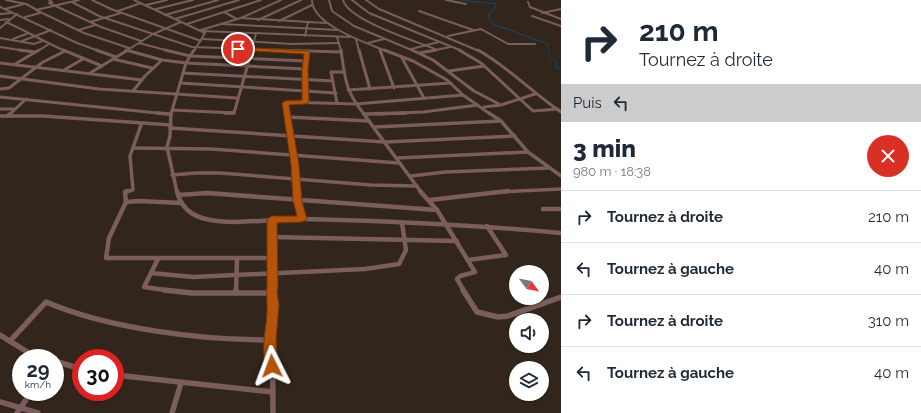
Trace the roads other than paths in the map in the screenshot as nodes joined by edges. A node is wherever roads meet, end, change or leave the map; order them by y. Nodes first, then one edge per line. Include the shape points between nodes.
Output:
1 (6, 0) edge
2 (49, 0) edge
3 (79, 0) edge
4 (92, 0) edge
5 (167, 0) edge
6 (193, 0) edge
7 (218, 0) edge
8 (239, 0) edge
9 (261, 0) edge
10 (282, 0) edge
11 (301, 0) edge
12 (312, 0) edge
13 (329, 0) edge
14 (343, 0) edge
15 (352, 0) edge
16 (366, 0) edge
17 (446, 0) edge
18 (138, 1) edge
19 (72, 2) junction
20 (528, 2) dead end
21 (253, 3) junction
22 (26, 4) junction
23 (205, 4) junction
24 (466, 4) dead end
25 (146, 5) junction
26 (312, 5) junction
27 (54, 6) junction
28 (0, 7) edge
29 (264, 7) junction
30 (215, 8) junction
31 (5, 9) junction
32 (156, 9) junction
33 (561, 9) edge
34 (37, 10) junction
35 (118, 11) junction
36 (419, 11) dead end
37 (121, 12) junction
38 (225, 12) junction
39 (40, 13) junction
40 (541, 13) junction
41 (0, 14) edge
42 (15, 14) junction
43 (165, 15) junction
44 (24, 17) junction
45 (105, 18) junction
46 (241, 18) junction
47 (9, 19) junction
48 (175, 19) junction
49 (237, 19) junction
50 (561, 19) edge
51 (0, 20) edge
52 (258, 20) junction
53 (266, 20) junction
54 (278, 21) junction
55 (6, 22) junction
56 (90, 22) junction
57 (181, 22) junction
58 (308, 22) junction
59 (328, 23) junction
60 (186, 24) junction
61 (221, 24) junction
62 (96, 25) junction
63 (264, 26) junction
64 (561, 26) edge
65 (0, 28) edge
66 (165, 28) junction
67 (306, 29) junction
68 (51, 30) junction
69 (78, 30) junction
70 (340, 30) junction
71 (473, 30) junction
72 (202, 31) junction
73 (29, 33) junction
74 (152, 34) junction
75 (256, 34) junction
76 (261, 34) junction
77 (34, 35) junction
78 (305, 36) junction
79 (447, 36) junction
80 (351, 37) junction
81 (0, 38) edge
82 (337, 38) junction
83 (356, 39) junction
84 (386, 39) junction
85 (11, 40) junction
86 (202, 40) junction
87 (20, 41) junction
88 (42, 41) junction
89 (140, 42) junction
90 (253, 42) junction
91 (440, 42) junction
92 (330, 43) junction
93 (339, 43) junction
94 (367, 43) junction
95 (49, 44) junction
96 (535, 44) dead end
97 (425, 45) junction
98 (450, 46) junction
99 (0, 47) edge
100 (198, 47) junction
101 (380, 48) junction
102 (128, 49) junction
103 (251, 49) junction
104 (410, 49) junction
105 (435, 49) junction
106 (65, 51) junction
107 (35, 52) junction
108 (308, 52) junction
109 (332, 52) junction
110 (341, 52) junction
111 (419, 53) junction
112 (192, 55) junction
113 (116, 57) junction
114 (249, 58) junction
115 (402, 58) junction
116 (83, 59) junction
117 (113, 60) junction
118 (162, 60) junction
119 (306, 61) junction
120 (0, 63) edge
121 (186, 63) junction
122 (14, 64) junction
123 (102, 66) junction
124 (484, 66) junction
125 (36, 67) junction
126 (246, 67) junction
127 (152, 68) junction
128 (305, 69) junction
129 (63, 70) junction
130 (449, 71) junction
131 (345, 72) junction
132 (90, 73) junction
133 (183, 73) junction
134 (0, 76) edge
135 (244, 77) junction
136 (19, 79) junction
137 (142, 80) junction
138 (306, 80) junction
139 (333, 81) junction
140 (180, 83) junction
141 (451, 83) junction
142 (416, 86) junction
143 (241, 87) junction
144 (394, 88) junction
145 (0, 89) edge
146 (370, 89) junction
147 (348, 90) junction
148 (134, 91) junction
149 (305, 91) junction
150 (336, 93) junction
151 (176, 94) junction
152 (535, 94) junction
153 (463, 95) junction
154 (0, 97) edge
155 (237, 98) junction
156 (424, 98) junction
157 (519, 98) junction
158 (26, 99) junction
159 (306, 102) junction
160 (337, 103) junction
161 (356, 104) junction
162 (499, 104) junction
163 (478, 105) junction
164 (484, 108) junction
165 (0, 109) edge
166 (14, 109) junction
167 (560, 111) edge
168 (172, 112) junction
169 (365, 114) junction
170 (0, 116) edge
171 (7, 116) junction
172 (287, 117) junction
173 (369, 121) junction
174 (501, 121) junction
175 (141, 125) junction
176 (170, 126) junction
177 (375, 127) junction
178 (290, 136) junction
179 (515, 136) junction
180 (385, 142) junction
181 (167, 147) junction
182 (133, 148) junction
183 (528, 152) junction
184 (294, 156) junction
185 (396, 158) junction
186 (399, 163) junction
187 (549, 168) junction
188 (172, 175) junction
189 (411, 176) junction
190 (561, 176) edge
191 (296, 178) junction
192 (417, 186) junction
193 (561, 189) edge
194 (178, 195) junction
195 (430, 200) junction
196 (297, 201) junction
197 (126, 202) junction
198 (182, 203) junction
199 (543, 209) dead end
200 (437, 210) junction
201 (561, 210) edge
202 (272, 219) junction
203 (302, 219) junction
204 (402, 223) junction
205 (447, 224) junction
206 (487, 226) junction
207 (561, 233) edge
208 (273, 237) junction
209 (406, 239) junction
210 (457, 241) junction
211 (272, 258) junction
212 (158, 259) junction
213 (237, 259) junction
214 (468, 260) junction
215 (151, 273) junction
216 (272, 273) junction
217 (237, 274) junction
218 (236, 293) junction
219 (271, 293) junction
220 (561, 297) edge
221 (0, 335) edge
222 (270, 340) junction
223 (10, 341) junction
224 (23, 349) edge
225 (124, 376) edge
226 (181, 383) junction
227 (273, 392) junction
228 (25, 401) edge
229 (0, 402) edge
230 (19, 410) edge
231 (38, 413) edge
232 (172, 413) edge
233 (273, 413) edge

1 - 22 street
2 - 27 street
3 - 19 street
4 - 35 street
5 - 25 street
6 - 32 street
7 - 23 street
8 - 30 street
9 - 21 street
10 - 29 street
11 - 52 street
12 - 26 street
13 - 84 street via 329,6 335,14 356,27
14 - 97 street via 357,16
15 - 91 street via 369,13
16 - 79 street via 379,9
17 - 24 street
18 - 25 street
18 - 35 street
19 - 27 street
19 - 45 street
20 - 40 street via 530,7
21 - 29 street
21 - 38 street
22 - 31 street
22 - 34 street
23 - 30 street
23 - 43 street
25 - 32 street
26 - 54 street
26 - 59 street via 318,16
27 - 34 street
27 - 56 street
28 - 31 street
29 - 46 street
30 - 38 street
30 - 48 street
31 - 42 street
32 - 43 street
33 - 40 street
34 - 39 street
35 - 37 street
36 - 71 street
37 - 45 street
37 - 66 street
38 - 49 street
38 - 60 street
39 - 44 street
39 - 69 street
40 - 50 street
40 - 64 street via 532,16
41 - 42 street
42 - 44 street
42 - 47 street
43 - 48 street
44 - 68 street
45 - 56 street
45 - 74 street
46 - 49 street
46 - 52 street
47 - 51 street
47 - 55 street
48 - 57 street
49 - 61 street
52 - 53 street
53 - 54 street
53 - 63 street
54 - 58 street
55 - 65 street
55 - 73 street
56 - 62 street
57 - 60 street
57 - 66 street
58 - 59 street
58 - 67 street
59 - 70 street
60 - 72 street
61 - 63 street
61 - 72 street
62 - 69 street
62 - 89 street
63 - 67 street
63 - 76 street
66 - 74 street
66 - 86 street
67 - 70 street
67 - 78 street
68 - 77 street
68 - 113 street
69 - 102 street
70 - 80 street
71 - 79 street
71 - 96 street via 481,29 508,44
72 - 75 street
72 - 86 street via 205,33
73 - 77 street
73 - 85 street
74 - 89 street
74 - 100 street
75 - 76 street
75 - 90 street
76 - 78 street
77 - 87 street
77 - 88 street
78 - 82 street
79 - 152 street via 499,62
80 - 82 street
80 - 83 street
81 - 85 street
82 - 93 street
83 - 94 street
83 - 146 street
84 - 94 street
84 - 104 street
85 - 87 street
86 - 90 street
86 - 100 street
87 - 88 street via 35,44
88 - 95 street
89 - 102 street
89 - 112 street
90 - 92 street
90 - 103 street
91 - 97 street
91 - 98 street
92 - 93 street
92 - 109 street
93 - 110 street
94 - 101 street
95 - 106 street
95 - 107 street
97 - 104 street
97 - 105 street
98 - 105 street
98 - 124 street via 465,52
99 - 107 street
100 - 103 street
100 - 112 street
101 - 115 street
101 - 144 street
102 - 113 street
102 - 118 street
103 - 108 street
103 - 114 street
104 - 111 street
105 - 111 street
106 - 116 street
106 - 125 street
107 - 122 street
108 - 109 street
108 - 119 street
109 - 110 street
110 - 131 street
111 - 130 street
112 - 114 street
112 - 121 street
113 - 117 street
114 - 119 street
114 - 126 street
115 - 141 street via 428,68
115 - 142 street
116 - 123 street
116 - 129 street
117 - 123 street
117 - 127 street
118 - 121 street
118 - 127 street
119 - 128 street
120 - 122 street
121 - 126 street
121 - 133 street
122 - 125 street
123 - 132 street
124 - 130 street
124 - 157 street
125 - 129 street
125 - 136 street
126 - 128 street
126 - 135 street
127 - 137 street
128 - 138 street
129 - 132 street
130 - 162 street via 466,86
131 - 139 street via 332,72
131 - 147 street
132 - 137 street
133 - 135 street
133 - 140 street
134 - 136 street
135 - 138 street
135 - 143 street
136 - 145 street via 9,88
136 - 148 street
137 - 148 street
138 - 139 street
138 - 149 street
139 - 150 street
140 - 143 street
140 - 151 street
141 - 142 street
141 - 153 street
142 - 144 street
142 - 156 street
143 - 149 street
143 - 155 street
144 - 146 street
146 - 147 street
147 - 161 street
148 - 151 street
149 - 150 street
149 - 159 street
150 - 160 street
151 - 155 street
151 - 168 street
152 - 157 street
152 - 167 street
153 - 156 street
153 - 163 street
154 - 158 street
155 - 168 street via 234,112
156 - 161 street
157 - 162 street
157 - 167 street via 534,111
158 - 166 street
158 - 168 street
159 - 160 street
159 - 172 street via 286,102
160 - 161 street
161 - 169 street
162 - 164 street via 492,108
163 - 164 street
163 - 169 street via 423,112
164 - 174 street
165 - 166 street
166 - 171 street
168 - 176 street
169 - 173 street
170 - 171 street
171 - 175 street via 82,118
172 - 173 street
172 - 178 street
173 - 177 street
174 - 177 street
174 - 179 street
175 - 176 street
175 - 182 street
176 - 178 street
176 - 181 street
177 - 180 street
178 - 180 street
178 - 184 street
179 - 180 street
179 - 183 street
180 - 185 street
181 - 182 street
181 - 184 street via 211,148
181 - 188 street via 171,158
182 - 197 street via 130,156 133,190 125,192
183 - 185 street
183 - 187 street
184 - 186 street
184 - 191 street
185 - 186 street
186 - 189 street
187 - 189 street via 445,172
187 - 190 street
188 - 191 street via 200,172
188 - 194 street
189 - 192 street via 411,180
191 - 192 street via 367,185
191 - 196 street
192 - 195 street
193 - 195 street via 510,191
194 - 196 street via 206,193
194 - 198 street
195 - 200 street
196 - 200 street
196 - 203 street
197 - 198 street via 135,200 164,204
197 - 212 street via 109,238 106,258
198 - 202 street via 184,208 194,215 205,219
199 - 201 street
200 - 205 street
202 - 203 street
202 - 208 street
203 - 204 street
204 - 205 street
204 - 209 street
205 - 206 street
205 - 210 street
206 - 207 street
206 - 214 street via 506,255
208 - 209 street
208 - 211 street
209 - 210 street
209 - 216 street via 407,255 400,264 382,268
210 - 214 street
211 - 213 street
211 - 216 street
212 - 213 street
212 - 215 street
213 - 217 street
214 - 220 street via 475,272 460,276 457,282 477,312 500,317
215 - 217 street via 193,276
215 - 218 street via 144,287 192,293
216 - 217 street
216 - 219 street
217 - 218 street
218 - 219 street
219 - 222 street via 273,304
221 - 223 street
222 - 223 street via 170,332 92,319 46,302
222 - 227 street
223 - 224 street
225 - 226 street
226 - 227 street
226 - 232 street
227 - 233 street
228 - 230 street
229 - 230 street
230 - 231 street

